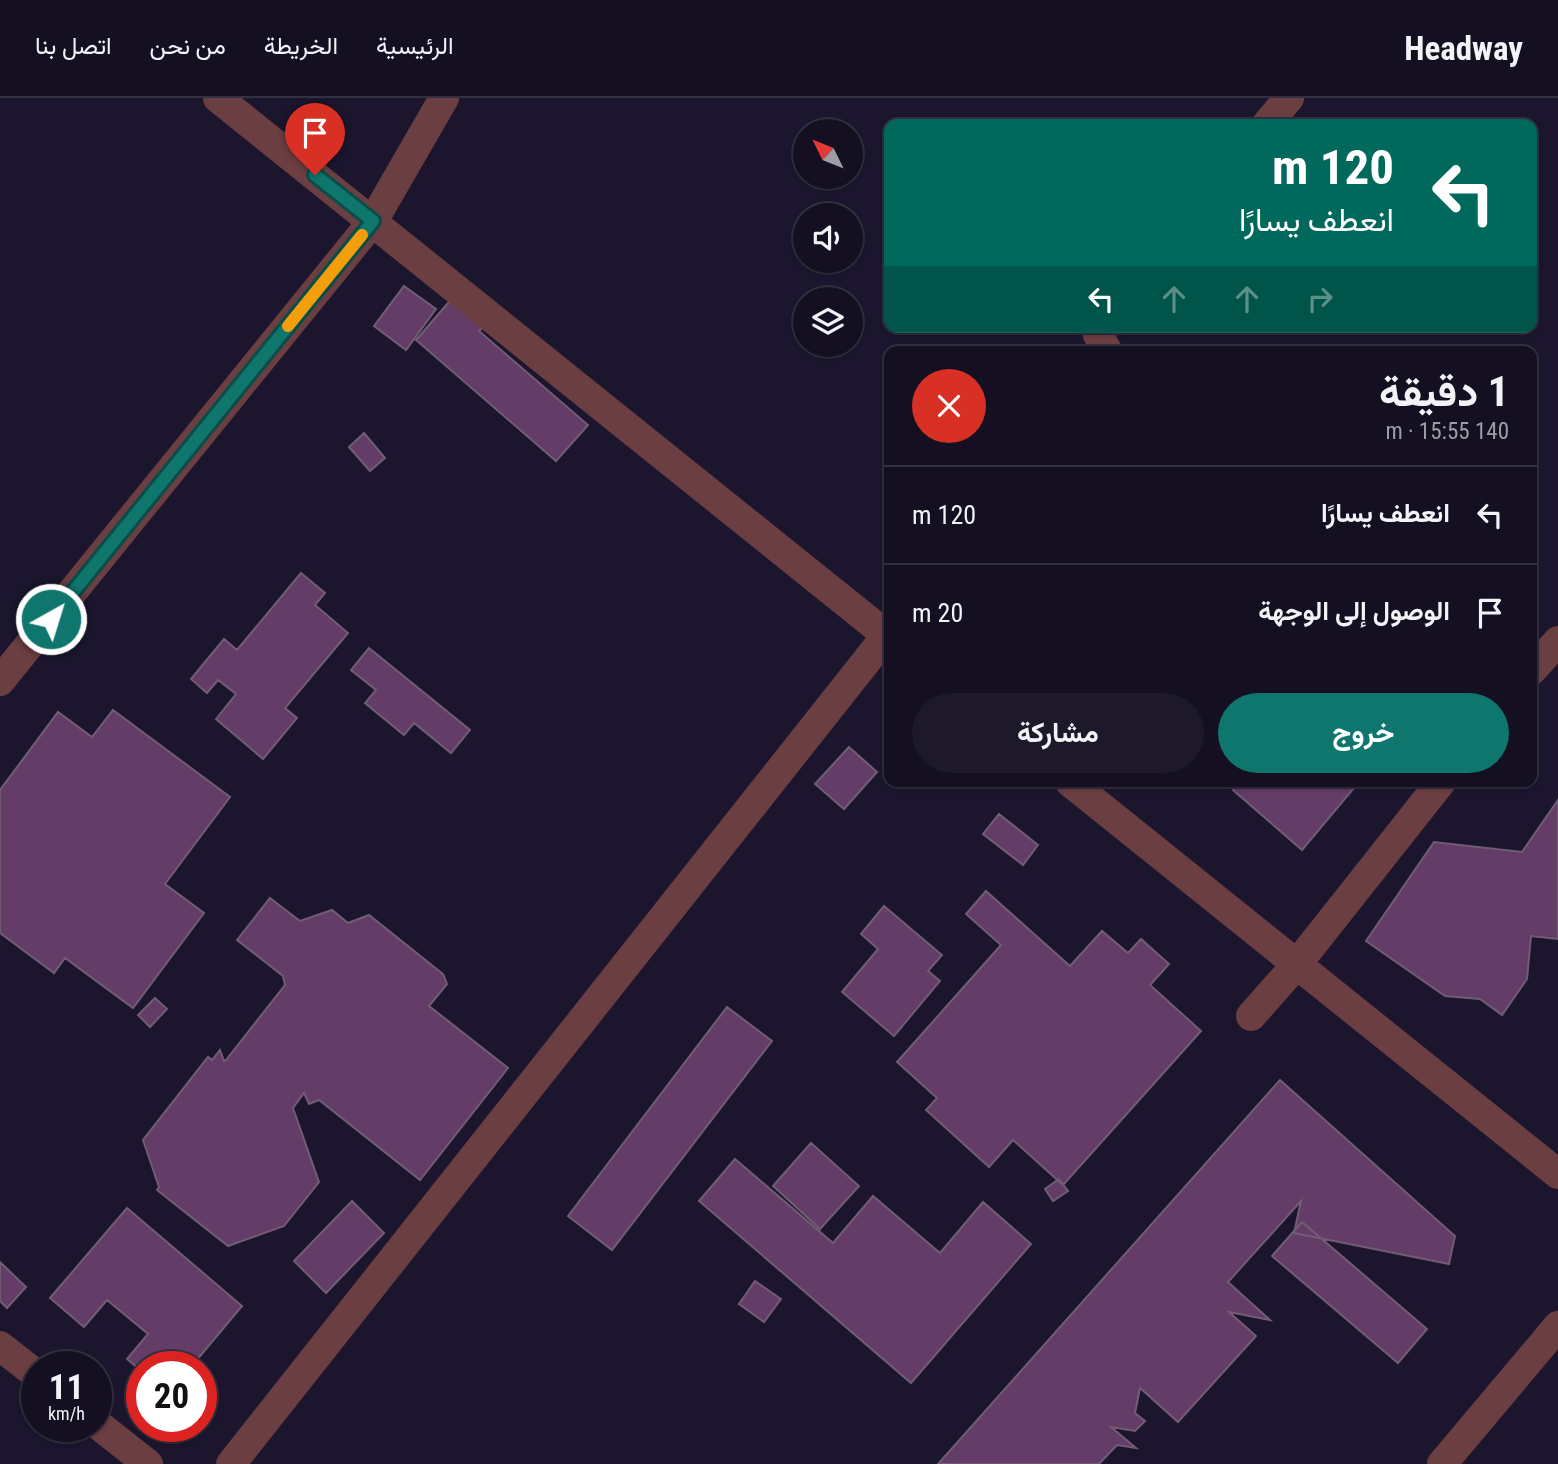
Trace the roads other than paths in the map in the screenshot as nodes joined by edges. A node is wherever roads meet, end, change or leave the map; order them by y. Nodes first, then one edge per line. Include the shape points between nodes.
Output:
1 (218, 98) edge
2 (444, 98) edge
3 (1289, 98) edge
4 (1271, 119) edge
5 (373, 221) junction
6 (884, 633) edge
7 (884, 641) edge
8 (1558, 641) edge
9 (1537, 664) edge
10 (0, 681) edge
11 (1076, 787) edge
12 (1437, 787) edge
13 (1297, 964) junction
14 (1251, 1016) dead end
15 (1558, 1174) edge
16 (1558, 1326) edge
17 (0, 1346) edge
18 (21, 1362) edge
19 (112, 1436) edge
20 (148, 1464) edge
21 (230, 1464) edge
22 (1442, 1464) edge

1 - 5 lane
2 - 5 lane
3 - 4 lane
5 - 6 lane
5 - 10 lane
7 - 21 lane
8 - 9 lane
11 - 13 lane
12 - 13 lane
13 - 14 lane
13 - 15 lane
16 - 22 lane
17 - 18 lane
19 - 20 lane

